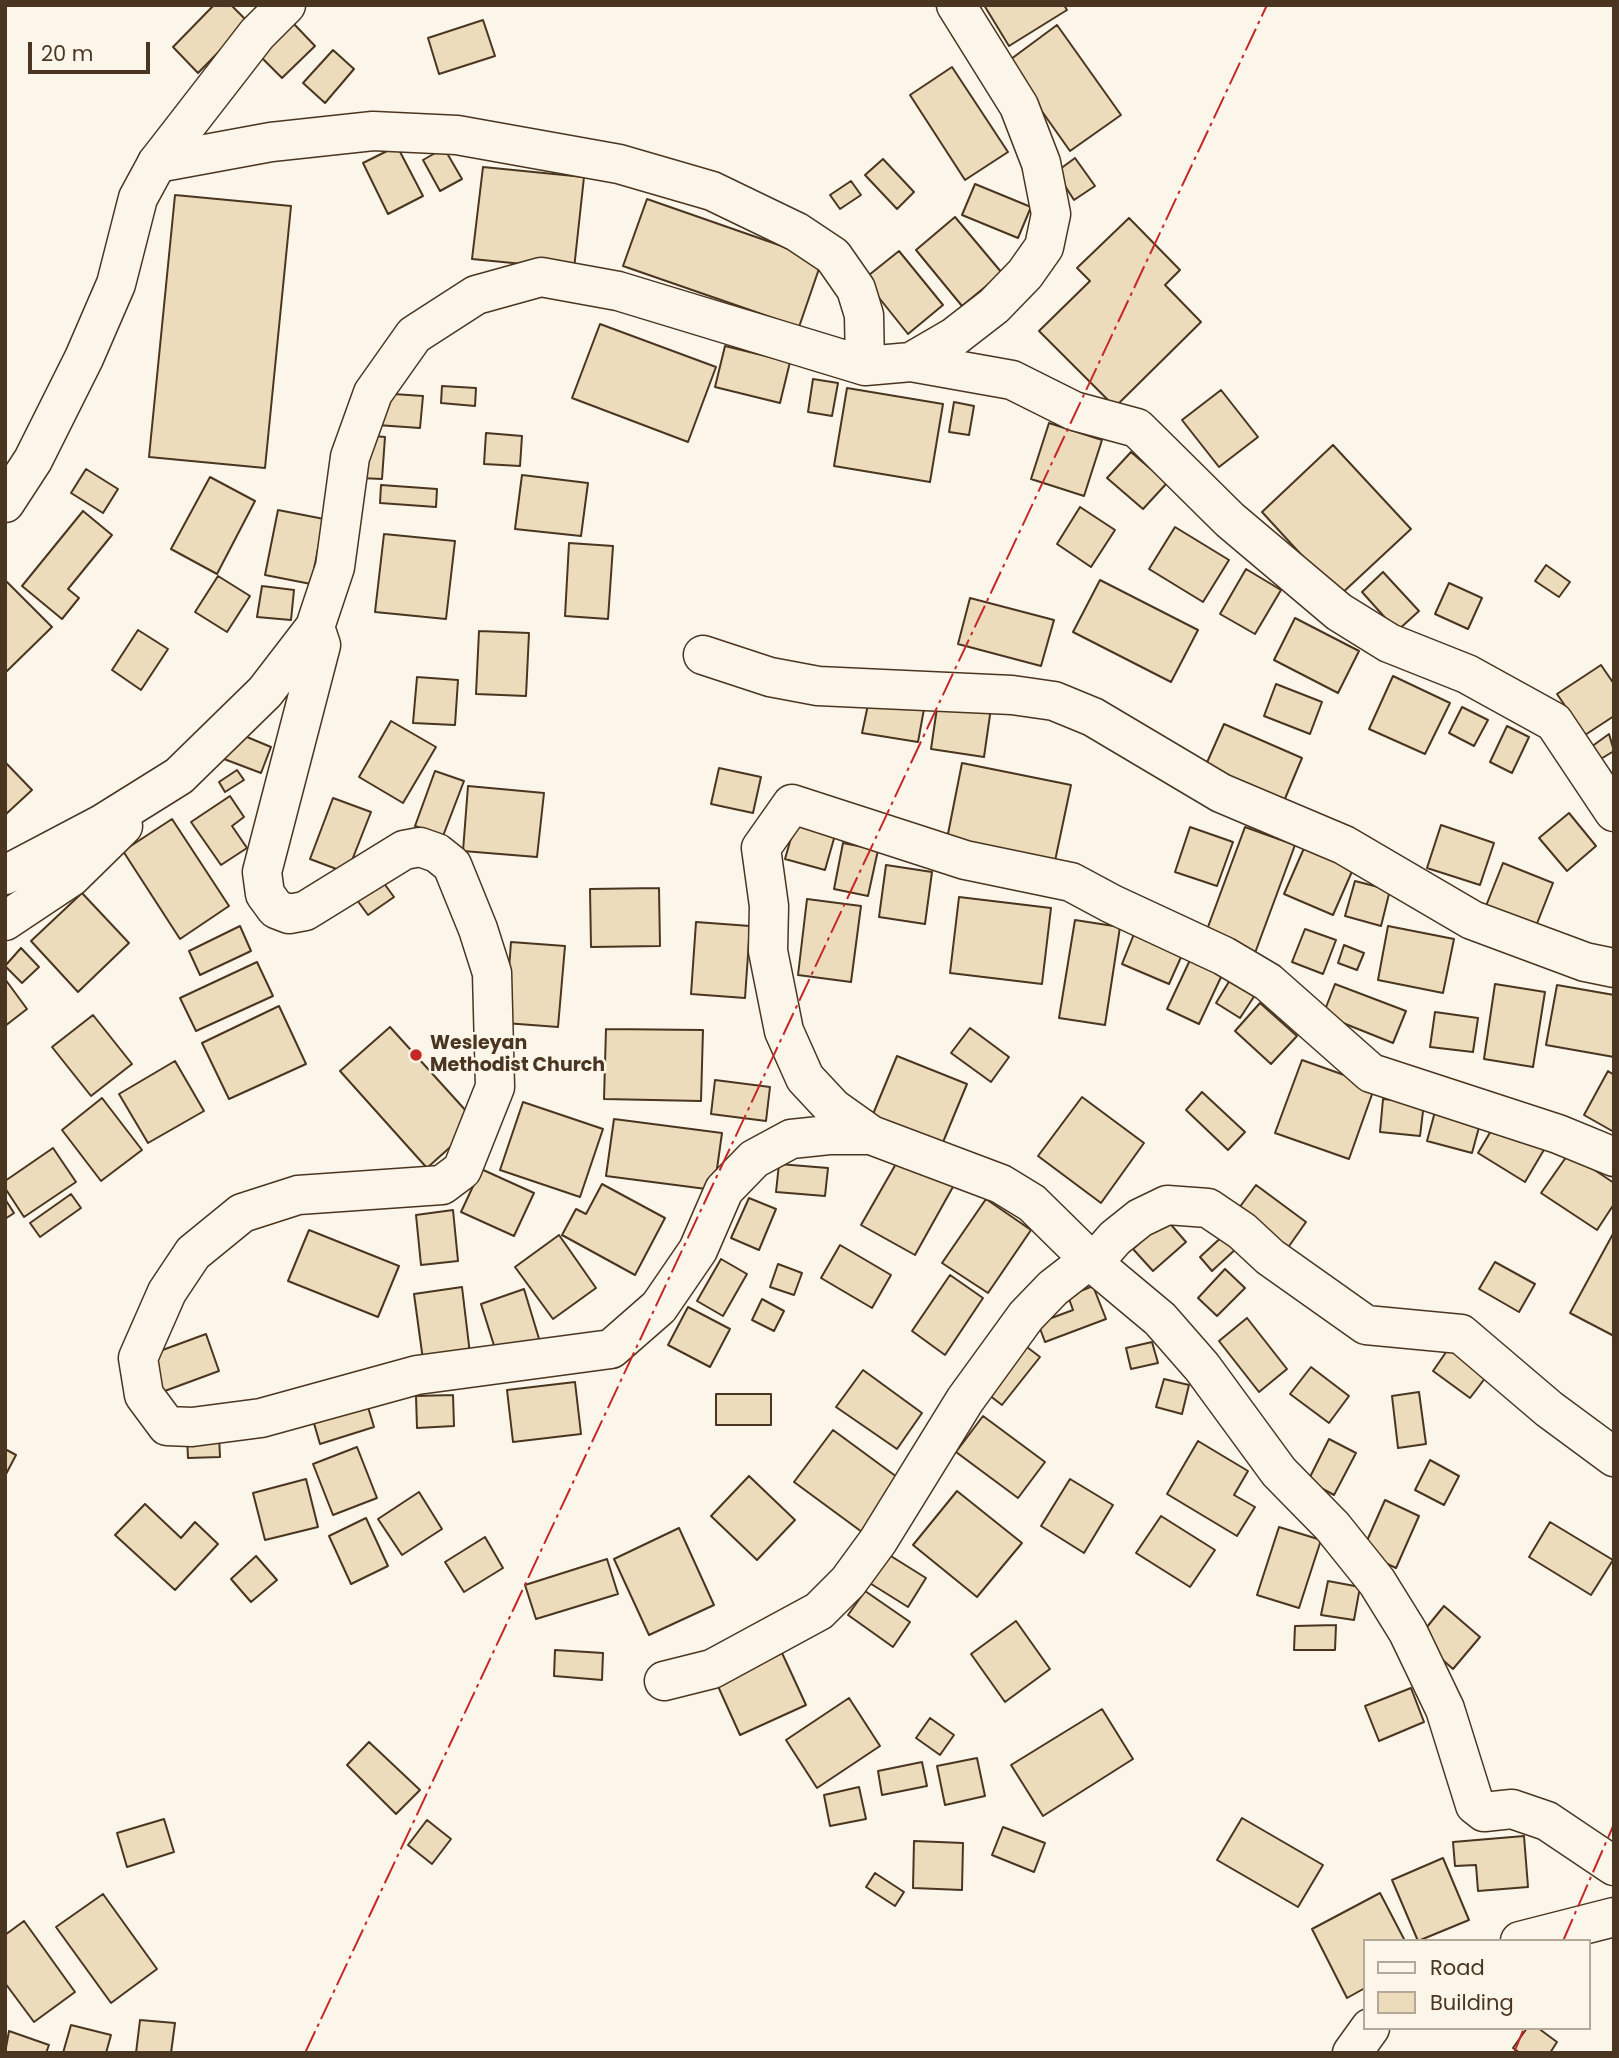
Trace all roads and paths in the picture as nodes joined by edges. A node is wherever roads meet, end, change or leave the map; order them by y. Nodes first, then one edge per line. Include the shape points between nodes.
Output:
1 (286, 5) edge
2 (956, 5) edge
3 (157, 163) junction
4 (911, 362) junction
5 (865, 366) junction
6 (5, 503) edge
7 (314, 627) junction
8 (703, 655) dead end
9 (140, 802) junction
10 (1614, 812) edge
11 (5, 875) edge
12 (5, 922) edge
13 (1614, 968) edge
14 (871, 1135) junction
15 (1614, 1157) edge
16 (1093, 1263) junction
17 (1614, 1457) edge
18 (664, 1681) dead end
19 (1614, 1866) edge
20 (1614, 1917) edge
21 (1528, 1939) edge
22 (1369, 2030) edge
23 (1352, 2053) edge

1 - 3 main road via 257,34
2 - 4 main road via 1019,106 1041,163 1051,214 1044,247 1025,274 954,337
3 - 5 main road via 260,143 373,131 457,135 620,164 712,191 797,232 833,256 856,289 864,315
3 - 6 main road via 138,198 116,284 85,358 33,460
4 - 5 main road
4 - 10 main road via 1012,380 1074,411 1137,428 1230,520 1339,612 1389,643 1467,674 1554,722
5 - 7 main road via 618,291 541,277 476,295 414,335 373,393 350,457 335,566
7 - 9 main road via 265,692 179,776
7 - 14 main road via 321,645 262,872 265,894 276,909 289,914 305,911 404,850 437,853 452,865 492,973 495,1087 462,1170 442,1185 298,1195 242,1213 193,1253 167,1292 138,1358 144,1395 167,1426 261,1418 417,1375 611,1349 659,1307 698,1250 724,1190 754,1159 791,1139
8 - 13 main road via 770,677 818,686 1054,701 1222,793 1344,845 1472,919 1585,962
9 - 11 main road
9 - 12 main road via 124,825 71,877
14 - 15 main road via 833,1108 805,1078 784,1031 768,951 769,906 761,848 792,804 965,860 1071,882 1269,982 1371,1073
14 - 16 main road via 1001,1184 1032,1203
16 - 17 main road via 1140,1218 1167,1205 1208,1208 1366,1325 1461,1334
16 - 18 main road via 1052,1288 993,1357 878,1541 819,1611 712,1670
16 - 19 main road via 1168,1329 1202,1367 1279,1472 1332,1526 1377,1582 1408,1632 1445,1709 1475,1805 1484,1812 1512,1809 1547,1821
20 - 21 main road
22 - 23 main road

